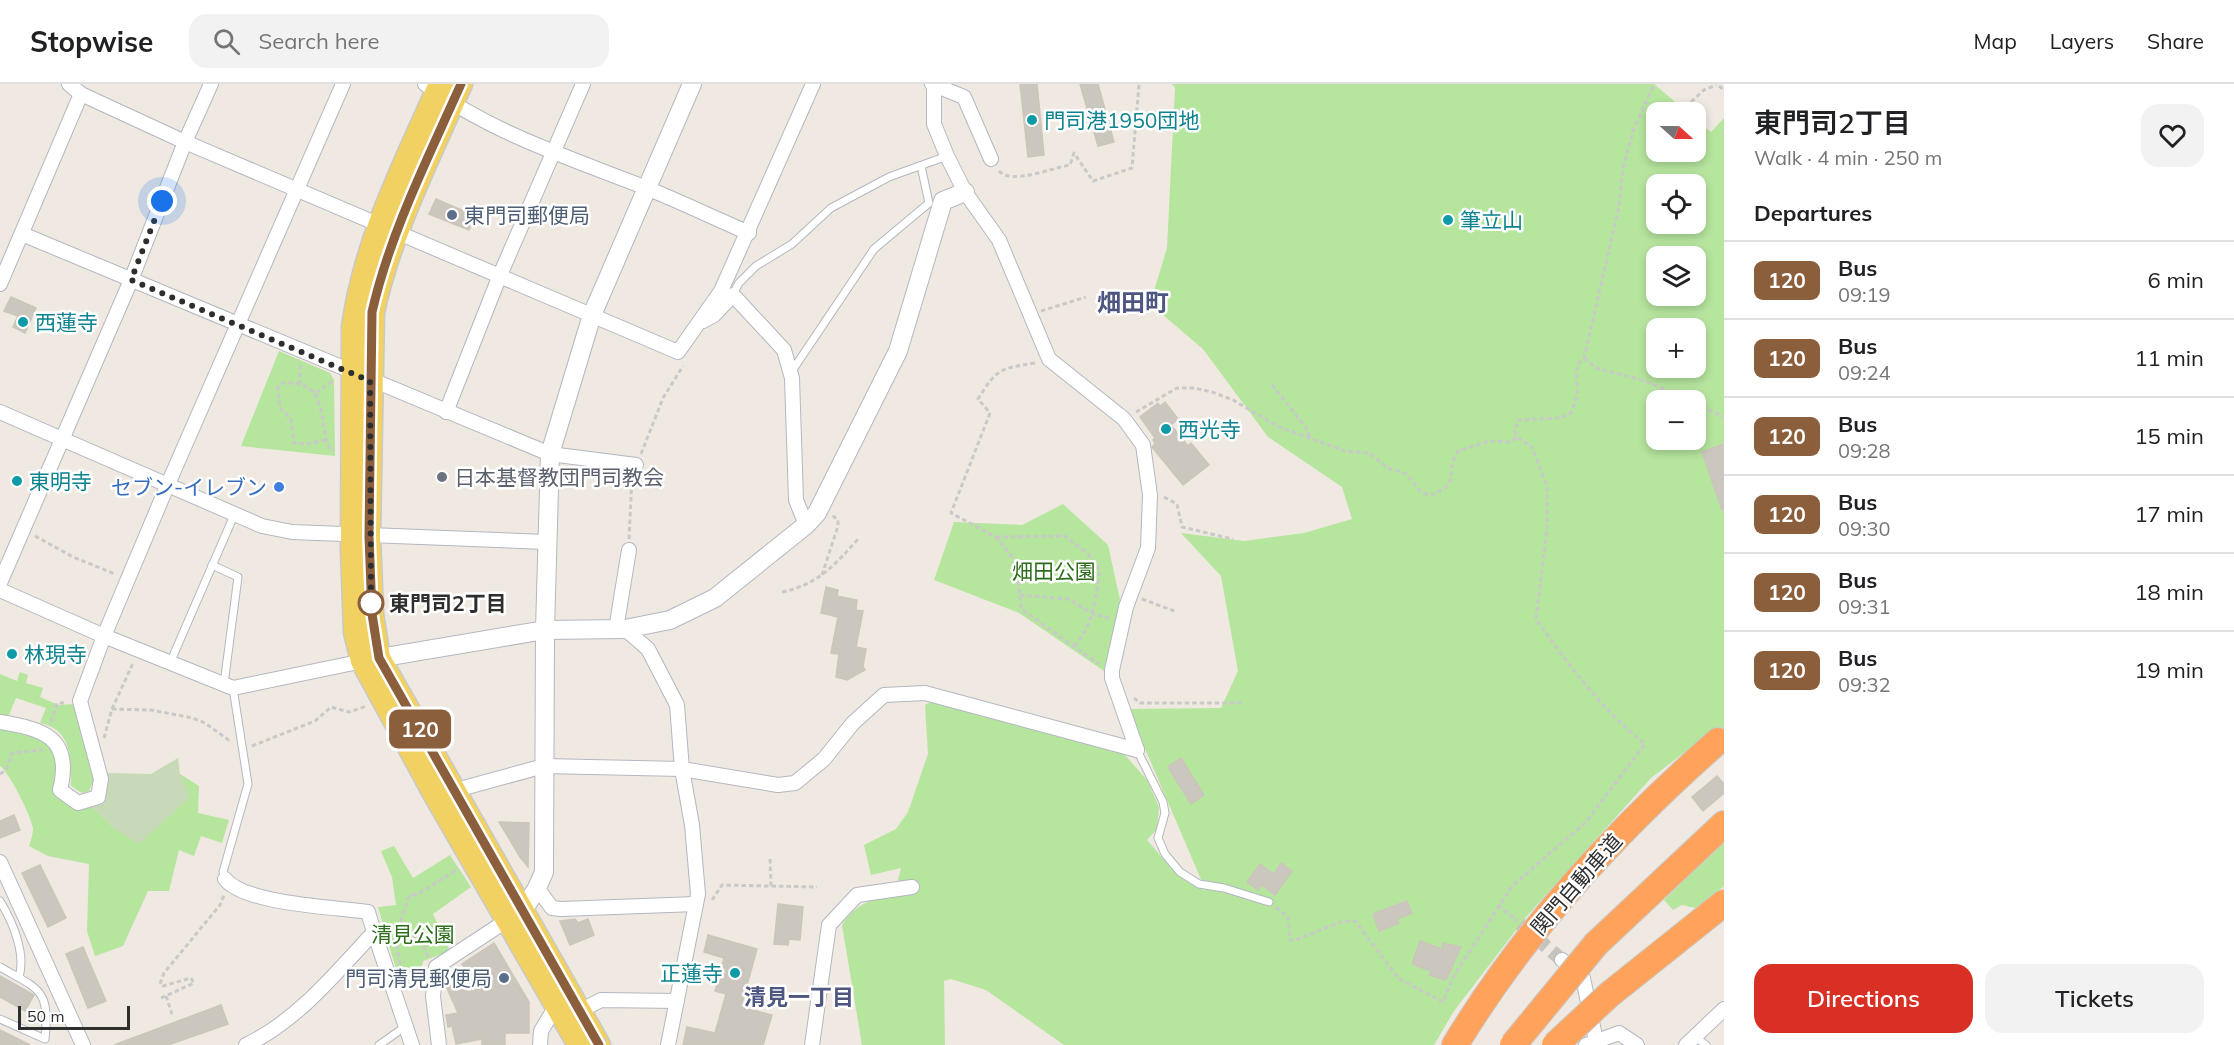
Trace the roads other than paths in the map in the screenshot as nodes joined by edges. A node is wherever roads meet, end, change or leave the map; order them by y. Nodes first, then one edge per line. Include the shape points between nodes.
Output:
1 (69, 84) edge
2 (211, 84) edge
3 (343, 84) edge
4 (583, 84) edge
5 (692, 84) edge
6 (813, 84) edge
7 (933, 84) edge
8 (443, 90) edge
9 (81, 94) junction
10 (185, 141) junction
11 (554, 152) junction
12 (946, 156) junction
13 (992, 159) road end
14 (921, 166) junction
15 (646, 188) junction
16 (297, 189) junction
17 (965, 192) junction
18 (388, 229) junction
19 (749, 233) junction
20 (22, 234) junction
21 (500, 275) junction
22 (131, 280) junction
23 (0, 284) edge
24 (732, 296) junction
25 (592, 315) junction
26 (238, 325) junction
27 (696, 325) junction
28 (790, 373) junction
29 (354, 377) junction
30 (0, 412) edge
31 (446, 412) junction
32 (61, 438) junction
33 (550, 454) junction
34 (636, 465) road end
35 (168, 484) junction
36 (235, 513) junction
37 (806, 525) junction
38 (360, 535) junction
39 (546, 542) junction
40 (629, 550) road end
41 (212, 565) junction
42 (0, 583) edge
43 (0, 590) edge
44 (620, 629) junction
45 (545, 630) junction
46 (104, 636) junction
47 (371, 659) junction
48 (170, 663) junction
49 (228, 686) junction
50 (0, 722) edge
51 (1718, 741) dead end
52 (1137, 750) junction
53 (544, 766) junction
54 (682, 769) junction
55 (445, 793) junction
56 (1724, 825) edge
57 (0, 862) edge
58 (227, 883) joint
59 (912, 886) dead end
60 (537, 888) junction
61 (0, 901) edge
62 (1269, 902) road end
63 (1724, 903) edge
64 (695, 908) junction
65 (1724, 914) edge
66 (515, 915) junction
67 (374, 932) junction
68 (1562, 960) tunnel mouth
69 (0, 967) edge
70 (19, 977) junction
71 (1612, 997) junction
72 (677, 1001) junction
73 (556, 1006) junction
74 (1724, 1009) edge
75 (578, 1012) junction
76 (0, 1019) edge
77 (406, 1026) junction
78 (1690, 1041) edge
79 (601, 1043) edge
80 (1591, 1043) edge
81 (83, 1045) edge
82 (246, 1045) edge
83 (379, 1045) edge
84 (412, 1045) edge
85 (439, 1045) edge
86 (540, 1045) edge
87 (579, 1045) edge
88 (668, 1045) edge
89 (812, 1045) edge
90 (1455, 1045) edge
91 (1513, 1045) edge
92 (1555, 1045) edge
93 (1567, 1045) edge
94 (1637, 1045) edge
95 (1706, 1045) edge

1 - 9 street
2 - 10 street
3 - 16 street
4 - 11 street
5 - 15 street
6 - 19 street
7 - 12 street via 934,124
7 - 13 street via 964,96
8 - 11 street
8 - 18 main road
9 - 10 street
9 - 20 street
10 - 16 street
10 - 22 street
11 - 15 street
11 - 21 street
12 - 14 lane
12 - 17 street
14 - 24 lane via 889,177 831,208 792,244 756,266
14 - 28 lane via 929,203 874,249
15 - 19 street
15 - 25 street
16 - 18 street
16 - 26 street
17 - 37 street via 944,201 898,351 819,508
17 - 52 street via 999,240 1049,359 1125,419 1143,445 1150,495 1148,548 1112,669
18 - 21 street
18 - 29 main road via 357,297
19 - 27 street via 721,291
20 - 22 street
20 - 23 street
21 - 25 street
21 - 31 street
22 - 26 street
22 - 32 street
24 - 27 street via 714,315
24 - 28 street via 784,350
25 - 27 street via 678,352
25 - 33 street
26 - 29 street
26 - 35 street
28 - 37 street via 796,500
29 - 31 street
29 - 38 main road
30 - 32 street
31 - 33 street
32 - 35 street
32 - 42 street
33 - 34 street
33 - 39 street
35 - 36 street
35 - 46 street
36 - 38 street via 262,526 292,532
36 - 41 lane
37 - 44 street via 715,598 670,620
38 - 39 street
38 - 47 main road via 355,632
39 - 45 street
40 - 44 street
41 - 48 lane
41 - 49 lane via 238,577
43 - 46 street
44 - 45 street
44 - 54 street via 648,649 677,705
45 - 47 street
45 - 53 street
46 - 48 street
46 - 50 street via 80,701 101,779 98,797 78,803 60,789 63,765 57,744 46,733
47 - 49 street
47 - 55 main road
48 - 49 street
49 - 58 lane via 248,784 223,872
51 - 90 highway, 関門自動車道 via 1613,838 1578,878 1494,985
52 - 54 street via 925,693 884,695 853,723 824,759 795,783 778,785
52 - 62 lane via 1163,801 1165,813 1158,838 1180,872 1199,884
53 - 54 street
53 - 55 street
53 - 60 street via 544,872
54 - 64 street via 692,825 698,894
55 - 66 main road
56 - 91 highway, bridge via 1596,944
57 - 81 street
58 - 67 street via 257,897 368,912
59 - 89 street via 857,895 829,924
60 - 64 street via 552,908
60 - 66 street
61 - 70 lane via 23,964
63 - 71 highway
64 - 72 street
65 - 71 highway
66 - 73 main road
66 - 75 main road
66 - 85 street via 436,967 433,996
67 - 77 street
67 - 82 street via 318,992 267,1035
68 - 80 street via 1583,978
69 - 70 lane
70 - 76 lane via 36,986 45,1000 45,1039
71 - 92 highway, bridge
71 - 93 highway
72 - 75 street via 601,1000
72 - 88 street
73 - 86 street via 541,1031
73 - 87 main road
74 - 78 street
75 - 79 main road
77 - 83 lane
77 - 84 street
78 - 95 lane
80 - 94 street via 1619,1033

